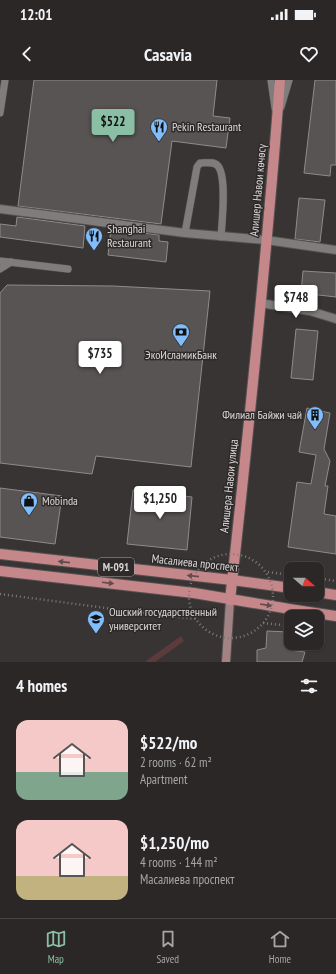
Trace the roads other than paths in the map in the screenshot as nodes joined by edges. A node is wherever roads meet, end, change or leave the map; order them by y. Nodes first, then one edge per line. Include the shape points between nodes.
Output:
1 (5, 80) edge
2 (271, 80) edge
3 (280, 80) edge
4 (289, 80) edge
5 (0, 113) edge
6 (277, 120) junction
7 (0, 209) edge
8 (185, 233) junction
9 (221, 237) junction
10 (266, 240) junction
11 (336, 250) edge
12 (0, 261) edge
13 (11, 262) junction
14 (0, 269) edge
15 (68, 270) dead end
16 (260, 303) junction
17 (336, 319) edge
18 (0, 554) edge
19 (0, 571) edge
20 (232, 580) junction
21 (284, 587) edge
22 (324, 593) edge
23 (336, 594) edge
24 (230, 600) junction
25 (336, 616) edge
26 (226, 662) edge

1 - 5 lane
2 - 6 lane
3 - 6 main road, Алишер Навои көчөсү
4 - 6 lane
6 - 10 main road, Алишер Навои көчөсү
7 - 8 street
8 - 9 street
8 - 9 lane via 197,167 200,163 208,162 218,165 223,186
9 - 10 street
10 - 11 street
10 - 16 main road, Алишер Навои көчөсү
12 - 13 lane
13 - 14 lane
13 - 15 lane
16 - 17 street via 310,311
16 - 20 main road, Алишера Навои улица
20 -> 18 main road, Масалиева проспект / М-091
19 -> 24 main road, М-091 via 194,593
20 - 21 main road, Масалиева проспект / М-091
20 - 24 main road, Алишера Навои улица
22 - 23 main road
24 -> 25 main road, М-091
24 - 26 street

